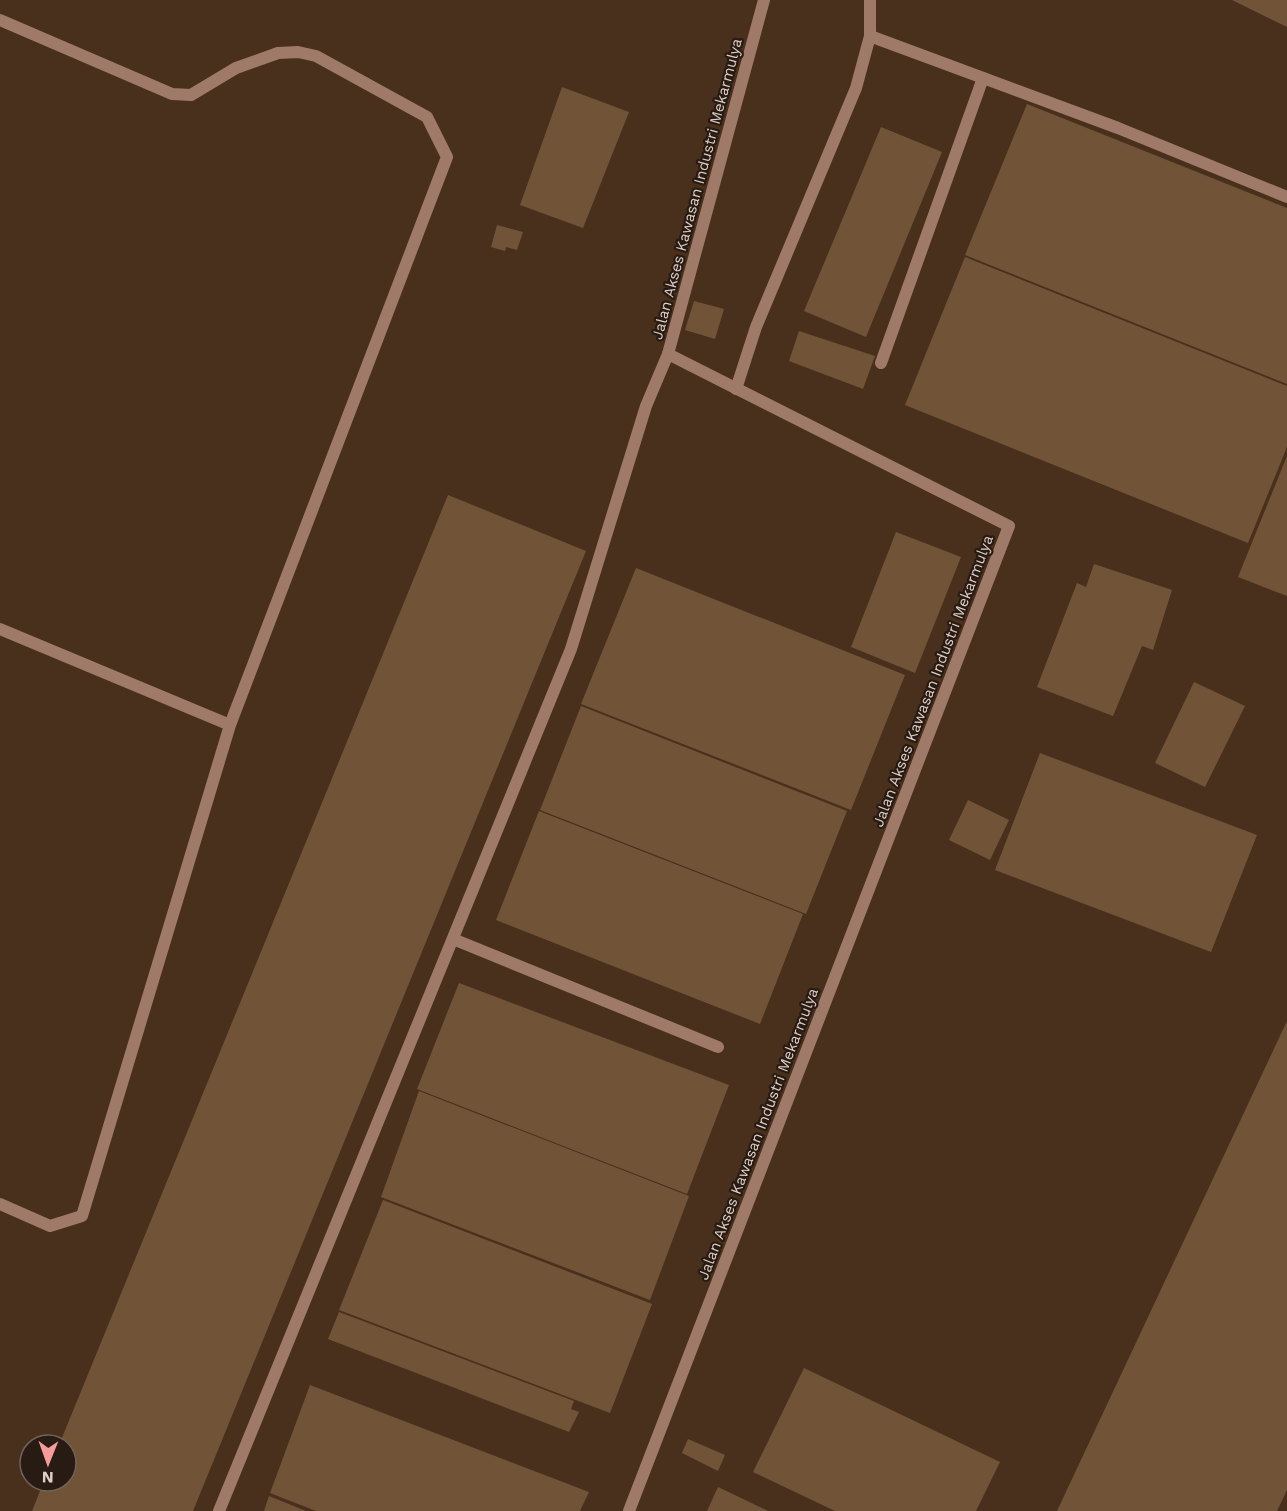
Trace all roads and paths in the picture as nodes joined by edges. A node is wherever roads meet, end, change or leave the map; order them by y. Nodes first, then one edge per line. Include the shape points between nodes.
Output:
1 (764, 0) edge
2 (870, 0) edge
3 (0, 20) edge
4 (870, 36) junction
5 (983, 78) junction
6 (1287, 196) edge
7 (668, 354) junction
8 (881, 363) dead end
9 (736, 388) junction
10 (0, 628) edge
11 (230, 725) junction
12 (453, 939) junction
13 (718, 1047) dead end
14 (0, 1204) edge
15 (219, 1511) edge
16 (629, 1511) edge

1 - 7 street, Jalan Akses Kawasan Industri Mekarmulya
2 - 4 street
3 - 11 street via 172,94 190,95 236,68 278,53 316,56 427,117 447,157
4 - 5 street
4 - 9 street via 856,88 756,327
5 - 6 street
5 - 8 street
7 - 9 street, Jalan Akses Kawasan Industri Mekarmulya
7 - 12 street via 646,406 572,649
9 - 16 street, Jalan Akses Kawasan Industri Mekarmulya via 1009,526
10 - 11 street
11 - 14 street via 82,1216 50,1226
12 - 13 street
12 - 15 street

